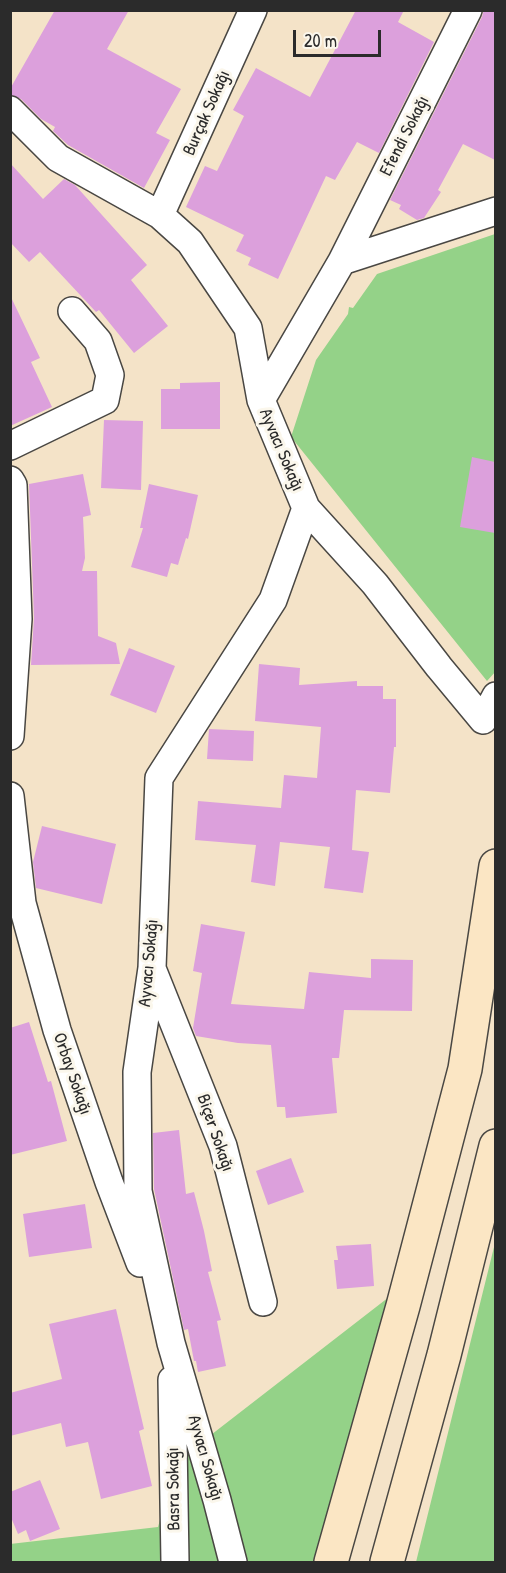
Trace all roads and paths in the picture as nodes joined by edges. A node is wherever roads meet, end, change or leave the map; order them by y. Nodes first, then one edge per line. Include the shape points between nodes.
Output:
1 (253, 10) edge
2 (468, 10) edge
3 (10, 110) edge
4 (495, 211) edge
5 (160, 215) junction
6 (342, 261) junction
7 (72, 311) dead end
8 (261, 400) junction
9 (10, 446) edge
10 (10, 480) edge
11 (306, 508) junction
12 (495, 696) edge
13 (10, 736) edge
14 (10, 795) edge
15 (495, 866) edge
16 (152, 968) junction
17 (495, 1146) edge
18 (263, 1302) dead end
19 (171, 1343) junction
20 (175, 1563) edge
21 (233, 1563) edge
22 (331, 1563) edge
23 (387, 1563) edge

1 - 5 street, Burçak Sokağı
2 - 6 street, Efendi Sokağı
3 - 5 street, Ayvacı Sokağı via 58,158
4 - 6 street
5 - 8 street, Ayvacı Sokağı via 190,242 248,328
6 - 8 street, Ayvacı Sokağı
7 - 9 street via 98,341 110,375 105,400
8 - 11 street, Ayvacı Sokağı
10 - 13 street via 18,619
11 - 12 street via 375,584 483,720
11 - 16 street, Ayvacı Sokağı via 273,600 159,778
14 - 19 street, Orbay Sokağı via 22,903 57,1030 109,1182
15 - 22 main road via 465,1069
16 - 18 street, Biçer Sokağı via 223,1146
16 - 19 street, Ayvacı Sokağı via 137,1072 138,1191
17 - 23 main road via 444,1355
19 - 20 street, Basra Sokağı
19 - 21 street, Ayvacı Sokağı

